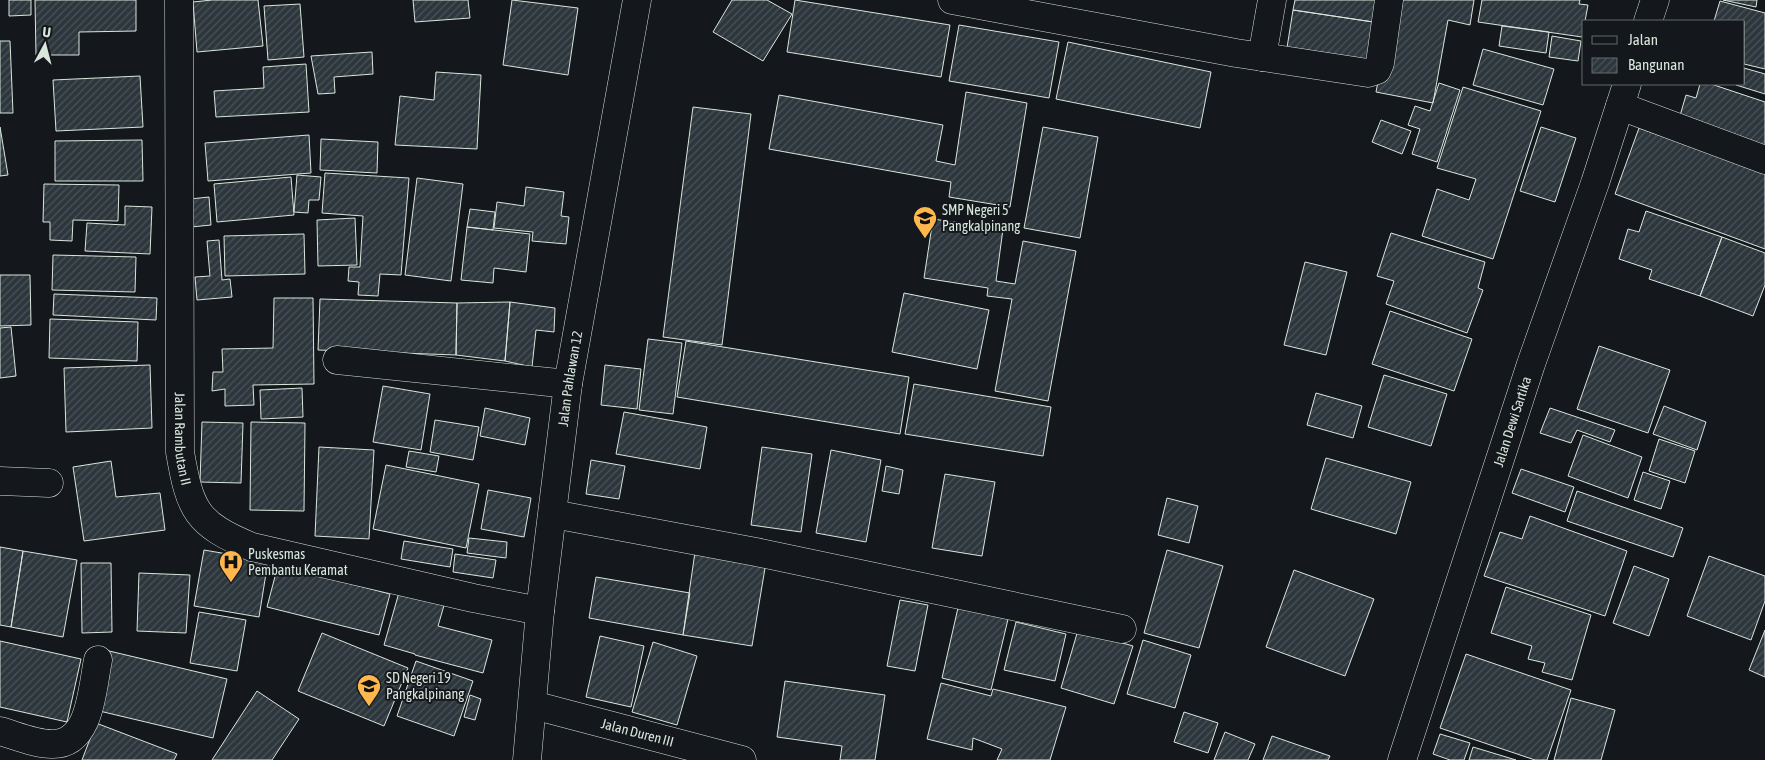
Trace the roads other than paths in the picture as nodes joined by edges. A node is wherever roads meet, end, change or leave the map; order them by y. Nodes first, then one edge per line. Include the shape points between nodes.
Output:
1 (180, 0) edge
2 (637, 0) edge
3 (952, 0) edge
4 (1272, 0) edge
5 (1389, 0) edge
6 (1654, 0) edge
7 (1648, 20) edge
8 (1262, 57) junction
9 (1624, 95) edge
10 (1765, 160) edge
11 (337, 360) dead end
12 (568, 384) junction
13 (0, 481) edge
14 (49, 483) dead end
15 (554, 514) junction
16 (540, 610) junction
17 (1122, 629) dead end
18 (98, 660) dead end
19 (533, 705) junction
20 (0, 731) edge
21 (528, 760) edge
22 (742, 760) edge
23 (1402, 760) edge

1 - 16 street, Jalan Rambutan II via 180,452 186,488 195,510 210,526 252,546 463,596
2 - 12 street, Jalan Pahlawan 12
3 - 8 street
4 - 8 street
5 - 8 street via 1380,63 1374,72
6 - 7 street
9 - 10 street
9 - 23 street, Jalan Dewi Sartika via 1531,364
11 - 12 street
12 - 15 street, Jalan Pahlawan 12
13 - 14 street
15 - 16 street, Jalan Pahlawan 12
15 - 17 street via 756,552
16 - 19 street, Jalan Pahlawan 12
18 - 20 street via 85,719 81,729 65,743 38,742
19 - 21 street, Jalan Pahlawan 12
19 - 22 street, Jalan Duren III

